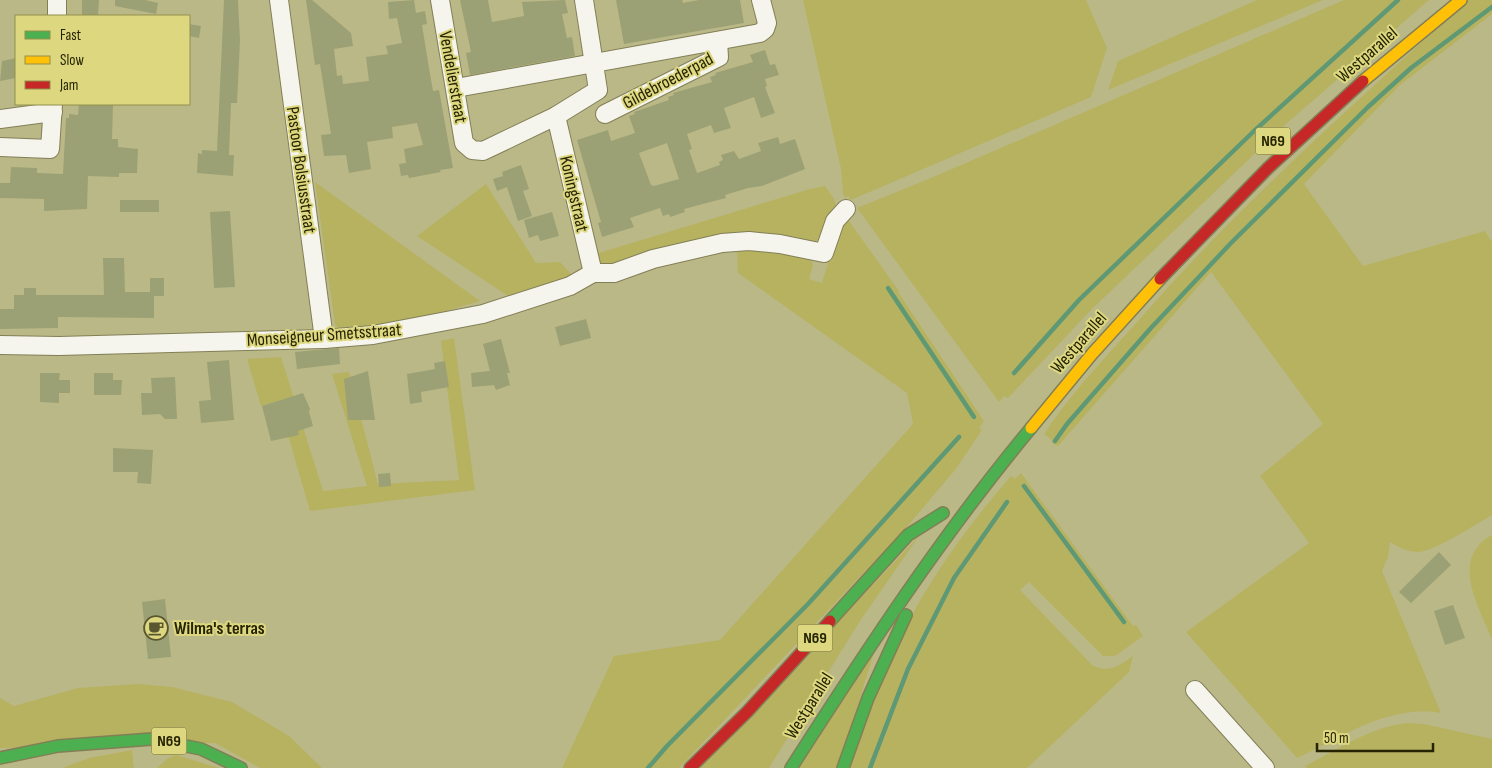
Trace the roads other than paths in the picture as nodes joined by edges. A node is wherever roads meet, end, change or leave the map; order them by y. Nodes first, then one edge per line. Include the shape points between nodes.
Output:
1 (57, 0) edge
2 (279, 0) edge
3 (440, 0) edge
4 (584, 0) edge
5 (760, 0) edge
6 (1461, 0) edge
7 (57, 15) edge
8 (718, 41) junction
9 (594, 63) junction
10 (456, 88) junction
11 (53, 108) edge
12 (605, 114) dead end
13 (556, 116) junction
14 (0, 119) edge
15 (0, 147) edge
16 (846, 209) dead end
17 (593, 273) junction
18 (324, 339) junction
19 (0, 345) edge
20 (923, 541) dead end
21 (921, 570) junction
22 (1196, 690) dead end
23 (92, 745) junction
24 (70, 757) dead end
25 (0, 758) edge
26 (0, 764) edge
27 (2, 768) edge
28 (241, 768) edge
29 (690, 768) edge
30 (791, 768) edge
31 (843, 768) edge
32 (1265, 768) edge

1 - 7 street
2 - 18 street, Pastoor Bolsiusstraat
3 - 10 street, Vendelierstraat
4 - 9 street
5 - 8 street, Gildebroederpad via 766,29
6 - 21 main road, Westparallel / N69 via 1338,104 1181,255 1020,440
8 - 9 street, Gildebroederpad
8 - 12 street, Gildebroederpad via 719,57
9 - 10 street
9 - 13 street via 598,90
10 - 13 street, Vendelierstraat via 464,143 472,150 484,150
11 - 14 street
11 - 15 street via 50,149
13 - 17 street, Koningstraat
16 - 17 street, Monseigneur Smetsstraat via 835,220 824,253 780,244 740,242 653,259 614,273
17 - 18 street, Monseigneur Smetsstraat via 529,301 459,320 373,335
18 - 19 street, Monseigneur Smetsstraat
20 - 29 main road, N69 via 946,509 908,535 748,711
21 - 30 main road, Westparallel / N69
21 - 31 main road, N69 via 910,607 866,704
22 - 32 street
23 - 24 main road, N69
23 - 25 main road, N69 via 58,746
23 - 28 main road, N69 via 119,740 165,741 202,749
26 - 27 main road

